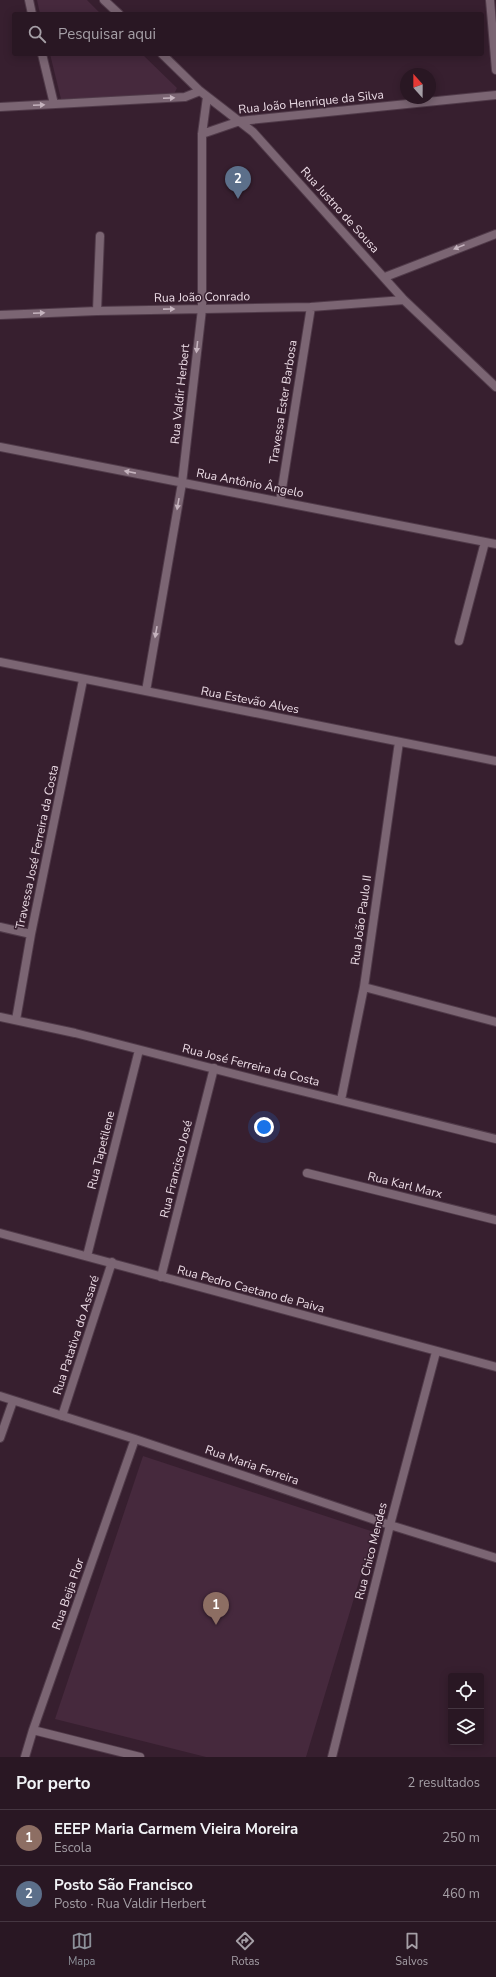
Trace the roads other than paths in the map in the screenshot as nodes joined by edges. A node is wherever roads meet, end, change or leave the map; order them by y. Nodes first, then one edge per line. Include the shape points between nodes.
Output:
1 (28, 0) edge
2 (104, 0) edge
3 (490, 0) edge
4 (31, 12) edge
5 (117, 12) edge
6 (42, 56) edge
7 (164, 56) edge
8 (496, 70) edge
9 (200, 91) junction
10 (496, 95) edge
11 (207, 97) junction
12 (54, 104) junction
13 (0, 107) edge
14 (240, 121) junction
15 (202, 134) junction
16 (496, 234) edge
17 (100, 236) dead end
18 (385, 277) junction
19 (404, 300) junction
20 (311, 307) junction
21 (202, 309) junction
22 (97, 311) junction
23 (0, 315) edge
24 (495, 384) edge
25 (0, 447) edge
26 (182, 483) junction
27 (280, 501) junction
28 (485, 542) junction
29 (496, 544) edge
30 (459, 641) dead end
31 (0, 662) edge
32 (83, 680) junction
33 (146, 691) junction
34 (400, 742) junction
35 (496, 761) edge
36 (0, 927) edge
37 (31, 934) junction
38 (364, 986) junction
39 (0, 1017) edge
40 (16, 1020) junction
41 (496, 1022) edge
42 (138, 1050) junction
43 (214, 1068) junction
44 (341, 1100) junction
45 (496, 1139) edge
46 (307, 1173) dead end
47 (496, 1220) edge
48 (0, 1233) edge
49 (87, 1256) junction
50 (112, 1262) junction
51 (161, 1276) junction
52 (436, 1352) junction
53 (496, 1366) edge
54 (0, 1396) edge
55 (13, 1401) junction
56 (62, 1416) junction
57 (0, 1438) edge
58 (136, 1438) junction
59 (390, 1525) junction
60 (496, 1558) edge
61 (33, 1730) junction
62 (25, 1757) edge
63 (140, 1757) edge
64 (332, 1757) edge

1 - 4 street
2 - 5 street
3 - 8 street
6 - 12 street
7 - 9 street, Rua Justno de Sousa
9 - 11 street, Rua Justno de Sousa
12 -> 9 street via 185,97
10 - 14 street, Rua João Henrique da Silva
11 - 14 street, Rua Justno de Sousa
11 - 15 street, Rua Valdir Herbert
13 -> 12 street
14 - 15 street, Rua João Henrique da Silva
14 - 18 street, Rua Justno de Sousa via 264,143
15 - 21 street, Rua Valdir Herbert
16 -> 18 street
17 - 22 street
18 - 19 street, Rua Justno de Sousa
19 - 20 street, Rua João Conrado
19 - 24 street, Rua Justno de Sousa
20 - 21 street, Rua João Conrado
20 - 27 street, Travessa Ester Barbosa
22 -> 21 street, Rua João Conrado
21 -> 26 street, Rua Valdir Herbert
23 -> 22 street, Rua João Conrado
26 -> 25 street, Rua Antônio Ângelo
26 - 27 street, Rua Antônio Ângelo
26 -> 33 street, Rua Valdir Herbert
27 - 28 street, Rua Antônio Ângelo
28 - 29 street, Rua Antônio Ângelo
28 - 30 street
31 - 32 street, Rua Estevão Alves
32 - 33 street, Rua Estevão Alves
32 - 37 street, Travessa José Ferreira da Costa
33 - 34 street, Rua Estevão Alves
34 - 35 street, Rua Estevão Alves
34 - 38 street, Rua João Paulo II
36 - 37 street
37 - 40 street, Travessa José Ferreira da Costa
38 - 41 street
38 - 44 street, Rua João Paulo II
39 - 40 street, Rua José Ferreira da Costa
40 - 42 street, Rua José Ferreira da Costa
42 - 43 street, Rua José Ferreira da Costa
42 - 49 street, Rua Tapetilene
43 - 44 street, Rua José Ferreira da Costa
43 - 51 street, Rua Francisco José
44 - 45 street, Rua José Ferreira da Costa
46 - 47 street, Rua Karl Marx
48 - 49 street, Rua Pedro Caetano de Paiva
49 - 50 street, Rua Pedro Caetano de Paiva
50 - 51 street, Rua Pedro Caetano de Paiva
50 - 56 street, Rua Patativa do Assaré
51 - 52 street, Rua Pedro Caetano de Paiva
52 - 53 street, Rua Pedro Caetano de Paiva
52 - 59 street, Rua Chico Mendes
54 - 55 street, Rua Maria Ferreira
55 - 56 street, Rua Maria Ferreira
55 - 57 street
56 - 58 street, Rua Maria Ferreira
58 - 59 street, Rua Maria Ferreira
58 - 61 street, Rua Beija Flor
59 - 60 street, Rua Maria Ferreira
59 - 64 street, Rua Chico Mendes
61 - 62 street, Rua Beija Flor
61 - 63 street

